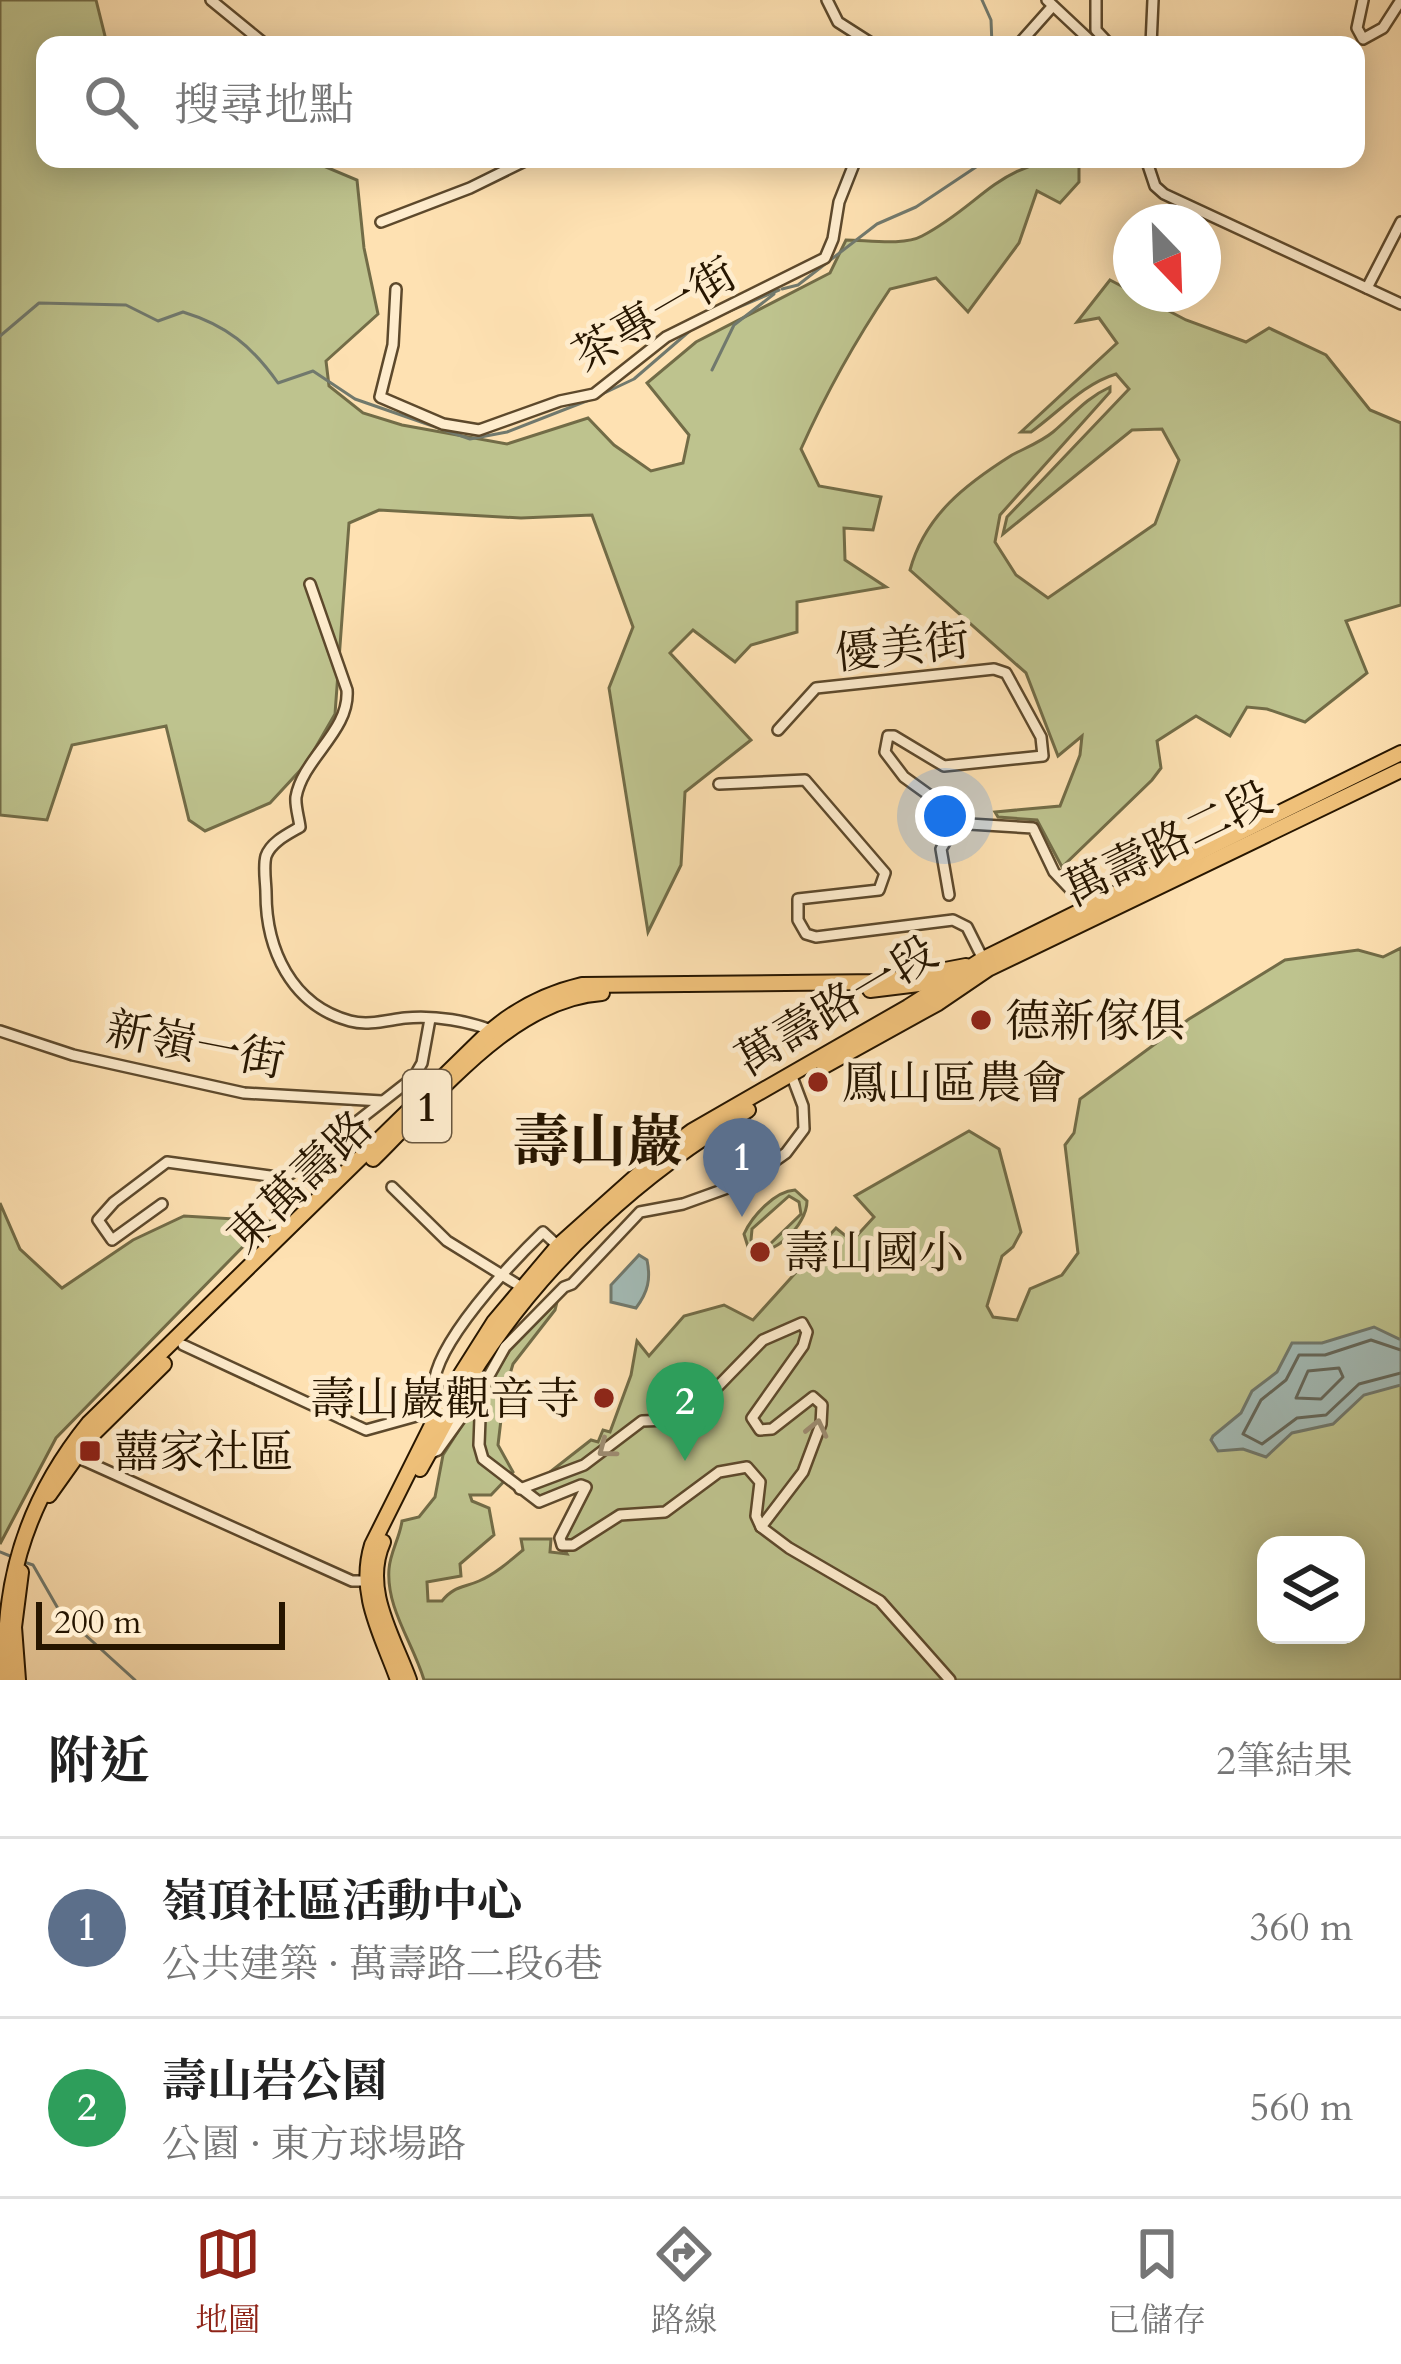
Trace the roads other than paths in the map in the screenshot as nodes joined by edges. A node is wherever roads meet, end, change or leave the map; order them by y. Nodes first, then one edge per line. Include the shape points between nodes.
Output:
1 (211, 0) edge
2 (827, 0) edge
3 (1096, 0) edge
4 (1153, 0) edge
5 (1363, 0) edge
6 (1401, 0) edge
7 (1049, 4) edge
8 (255, 36) edge
9 (860, 36) edge
10 (1027, 36) edge
11 (1085, 36) edge
12 (1101, 36) edge
13 (1151, 36) edge
14 (1361, 36) edge
15 (1365, 38) edge
16 (511, 168) edge
17 (852, 168) edge
18 (1149, 168) edge
19 (381, 222) dead end
20 (1401, 222) edge
21 (1367, 288) junction
22 (396, 290) dead end
23 (1401, 304) edge
24 (310, 584) dead end
25 (778, 730) dead end
26 (1401, 753) edge
27 (1401, 770) edge
28 (719, 784) dead end
29 (960, 818) junction
30 (949, 895) dead end
31 (1087, 907) junction
32 (982, 964) junction
33 (958, 981) junction
34 (898, 989) junction
35 (908, 1007) junction
36 (430, 1019) junction
37 (0, 1031) edge
38 (496, 1032) junction
39 (794, 1077) junction
40 (384, 1101) junction
41 (392, 1187) dead end
42 (161, 1204) dead end
43 (558, 1246) junction
44 (502, 1273) junction
45 (523, 1288) junction
46 (184, 1345) junction
47 (481, 1390) junction
48 (444, 1412) junction
49 (424, 1451) junction
50 (70, 1454) junction
51 (520, 1489) junction
52 (760, 1527) junction
53 (370, 1581) junction
54 (9, 1624) junction
55 (7, 1680) edge
56 (18, 1680) edge
57 (398, 1680) edge
58 (409, 1680) edge
59 (950, 1680) edge

1 - 8 street
2 - 9 street via 838,22
3 - 12 street
4 - 13 street
5 - 14 street
6 - 15 street via 1383,28
7 - 10 street
7 - 11 street
16 - 19 street
17 - 22 street, 茶專一街 via 825,258 666,337 594,394 479,430 380,397
18 - 21 street via 1165,194
20 - 21 street
21 - 23 street
24 - 36 street via 348,706 295,800 300,827 266,855 274,956 296,986 343,1018
25 - 29 street, 優美街 via 816,688 1006,673 1041,737 1042,756 944,766 902,739 888,736 884,744 904,777
26 - 31 main road, 萬壽路二段 / 1
27 - 32 main road, 萬壽路二段 / 1
28 - 32 street via 806,780 885,873 879,890 798,899 806,934 952,920 967,927
29 - 30 street via 941,849
29 - 31 street, 優美街 via 1030,825 1054,872
31 - 32 main road, 萬壽路二段 / 1
32 - 33 main road, 萬壽路二段 / 1
32 - 38 main road, 東萬壽路 / 1 via 882,982 582,985 523,1007
33 - 34 main road, 東萬壽路 / 1
33 - 35 main road, 萬壽路一段
33 - 39 main road, 萬壽路一段 via 938,1004
34 - 35 main road
34 - 38 main road, 東萬壽路 / 1 via 586,994
35 - 39 main road, 萬壽路一段
36 - 38 street
36 - 40 street via 420,1070
37 - 40 street, 新嶺一街 via 244,1093
38 - 46 main road, 東萬壽路 / 1
38 - 50 main road, 東萬壽路 / 1 via 89,1423
39 - 43 main road, 萬壽路一段 via 661,1154
39 - 47 street via 804,1129 786,1153 747,1181 640,1212 517,1333
39 - 48 main road, 萬壽路一段 via 665,1162 596,1225 503,1329
40 - 42 street via 290,1174 167,1162 98,1220 112,1240
41 - 44 street via 447,1240
43 - 44 street via 543,1232
43 - 45 main road, 萬壽路一段
44 - 45 street
44 - 48 street via 450,1342 433,1386
45 - 48 main road, 萬壽路一段 via 494,1322
46 - 48 street via 366,1430
46 - 50 main road, 東萬壽路 / 1
47 - 49 street via 438,1450
47 - 51 street via 479,1451
48 - 49 main road, 萬壽路一段
49 - 53 main road, 萬壽路一段 via 372,1545
50 - 53 street via 352,1581
50 - 54 main road, 東萬壽路 / 1 via 34,1526
50 - 54 main road, 東萬壽路 / 1 via 42,1488 20,1540
51 - 52 street via 539,1502 586,1487 560,1538 568,1547 620,1515 665,1512 719,1472 747,1467 760,1482
52 -> 51 street via 802,1472 820,1424 822,1405 814,1397 772,1429 752,1422 803,1346 802,1323 763,1340 694,1411 642,1421 584,1465
52 - 59 street via 880,1600
53 - 57 main road via 367,1598
53 - 58 main road
54 - 55 main road, 1
54 - 56 main road, 1

